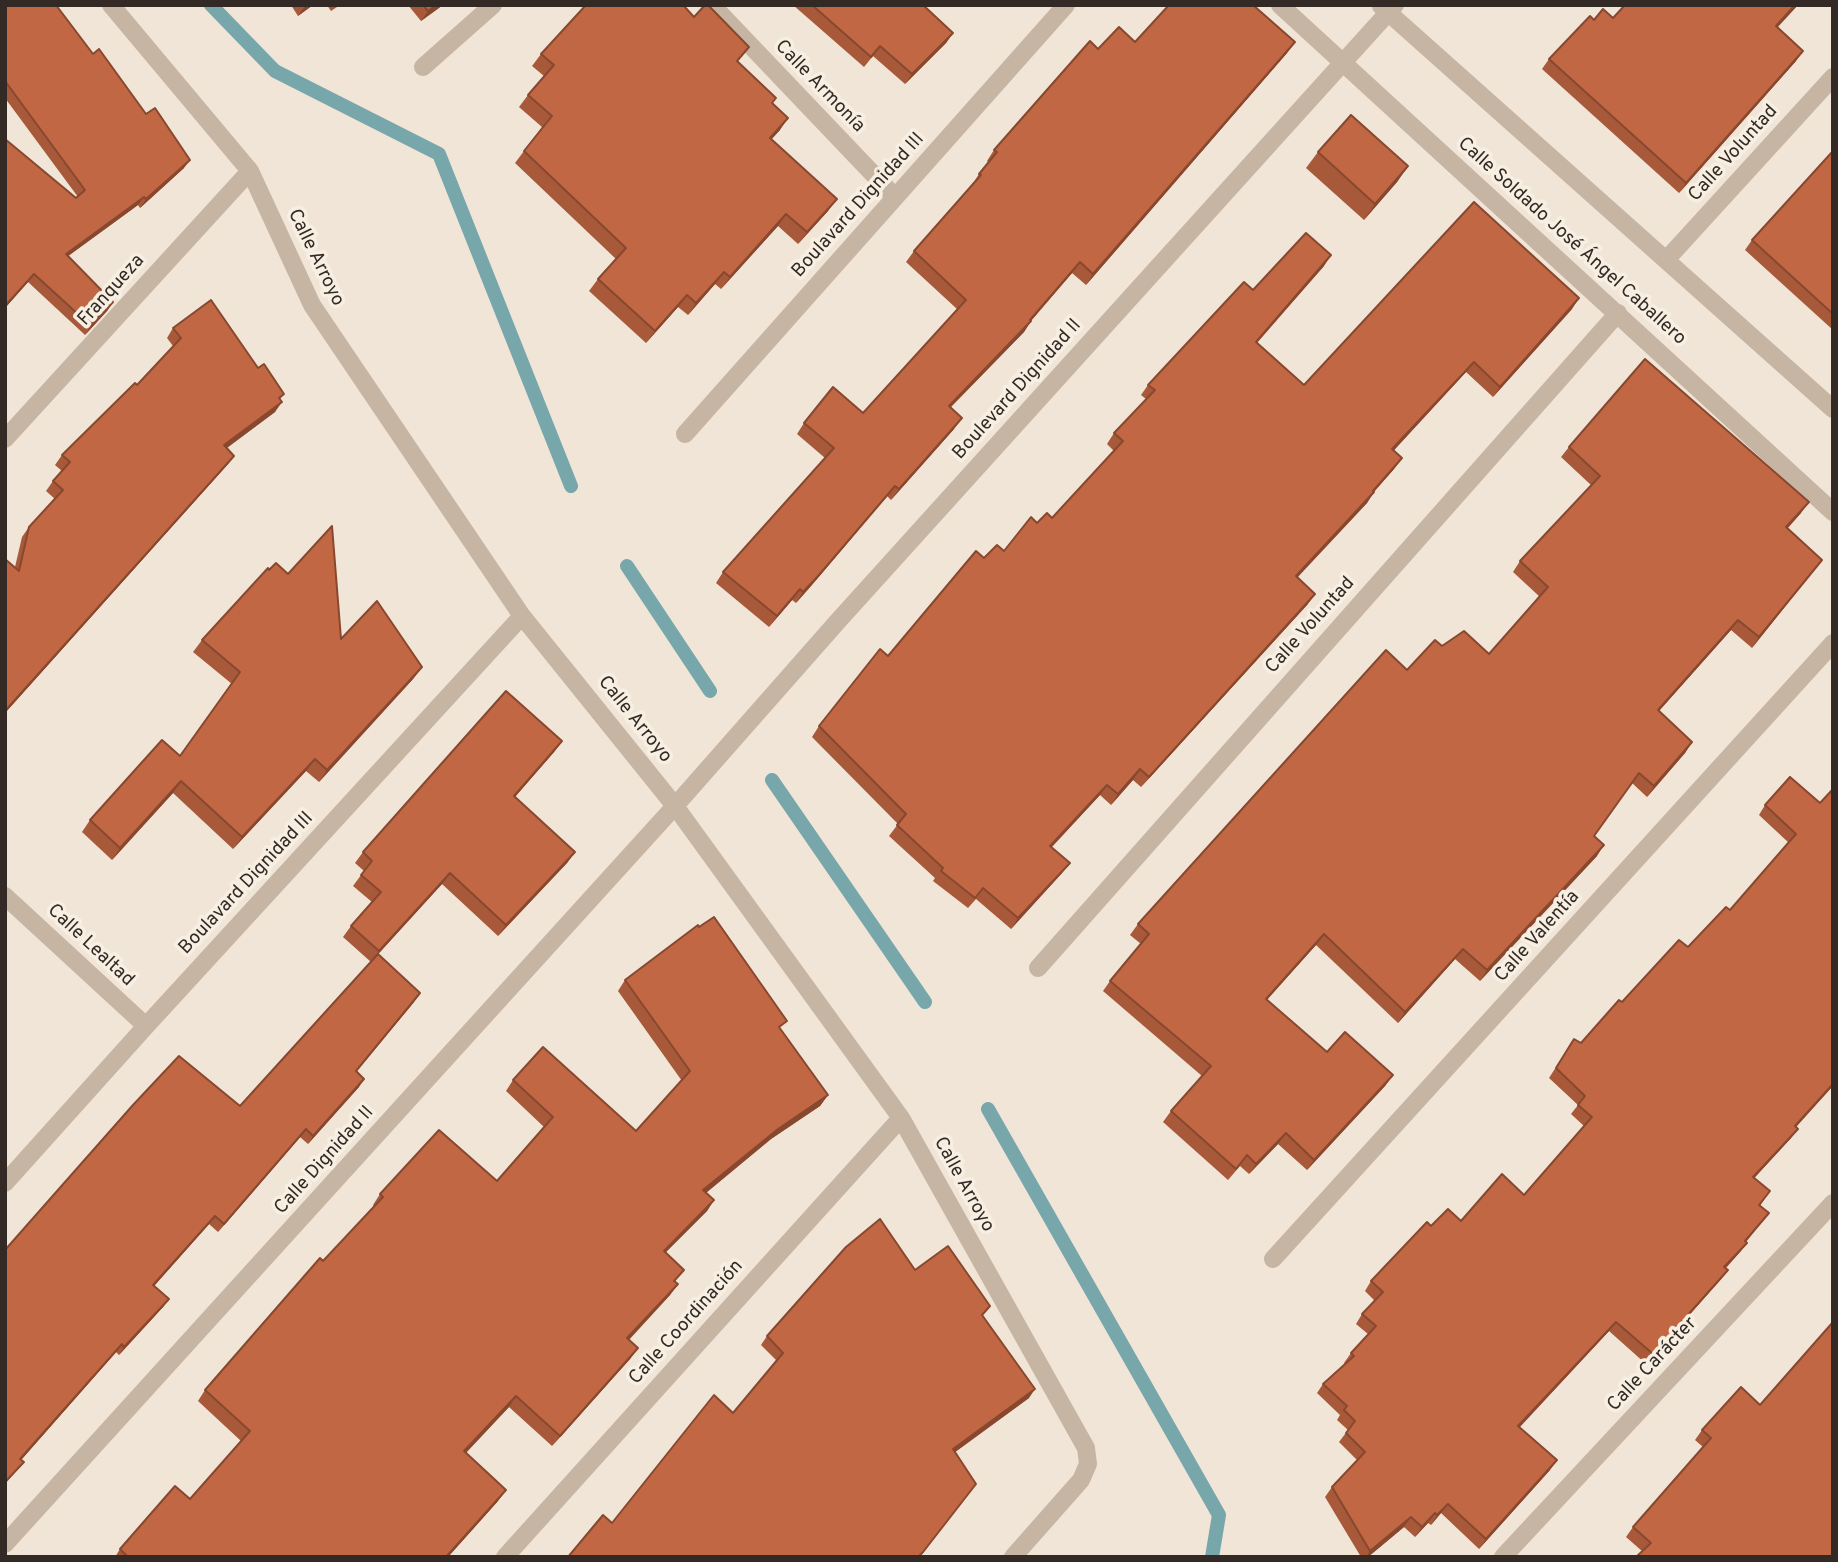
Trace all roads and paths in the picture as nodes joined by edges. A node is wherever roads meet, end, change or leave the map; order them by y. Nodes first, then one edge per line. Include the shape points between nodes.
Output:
1 (111, 5) edge
2 (493, 5) edge
3 (712, 5) edge
4 (1066, 5) edge
5 (1280, 5) edge
6 (1388, 8) edge
7 (1342, 62) junction
8 (423, 67) dead end
9 (1833, 77) edge
10 (250, 171) junction
11 (895, 197) junction
12 (1666, 260) junction
13 (1618, 313) junction
14 (1833, 409) edge
15 (685, 434) dead end
16 (5, 439) edge
17 (1833, 512) edge
18 (522, 616) junction
19 (1833, 643) edge
20 (675, 806) junction
21 (5, 896) edge
22 (1038, 968) dead end
23 (146, 1026) junction
24 (901, 1118) junction
25 (5, 1183) edge
26 (1833, 1203) edge
27 (1273, 1259) dead end
28 (5, 1544) edge
29 (505, 1557) edge
30 (1013, 1557) edge
31 (1503, 1557) edge

1 - 10 street, Calle Arroyo
2 - 8 street
3 - 11 street, Calle Armonía
4 - 11 street, Boulavard Dignidad III
5 - 7 street, Calle Soldado José Ángel Caballero
6 - 7 street, Boulevard Dignidad II
6 - 12 street
7 - 13 street, Calle Soldado José Ángel Caballero
7 - 20 street, Boulevard Dignidad II
9 - 12 street, Calle Voluntad
10 - 16 street, Franqueza
10 - 18 street, Calle Arroyo via 312,305
11 - 15 street, Boulavard Dignidad III
12 - 14 street
13 - 17 street, Calle Soldado José Ángel Caballero
13 - 22 street, Calle Voluntad
18 - 20 street, Calle Arroyo
18 - 23 street, Boulavard Dignidad III
19 - 27 street, Calle Valentía
20 - 24 street, Calle Arroyo
20 - 28 street, Calle Dignidad II
21 - 23 street, Calle Lealtad
23 - 25 street, Boulavard Dignidad III
24 - 29 street, Calle Coordinación
24 - 30 street, Calle Arroyo via 1086,1448 1088,1464 1082,1480
26 - 31 street, Calle Carácter

